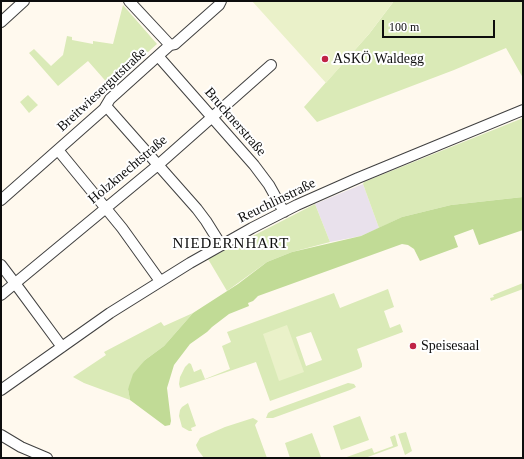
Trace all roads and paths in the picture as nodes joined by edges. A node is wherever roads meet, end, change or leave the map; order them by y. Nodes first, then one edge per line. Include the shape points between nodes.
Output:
1 (24, 1) edge
2 (129, 1) edge
3 (221, 1) edge
4 (1, 22) edge
5 (170, 46) junction
6 (158, 56) junction
7 (271, 65) dead end
8 (106, 106) junction
9 (523, 110) edge
10 (212, 117) junction
11 (58, 150) junction
12 (158, 165) junction
13 (1, 200) edge
14 (106, 208) junction
15 (284, 212) junction
16 (220, 245) junction
17 (1, 265) edge
18 (160, 281) junction
19 (16, 283) junction
20 (1, 295) edge
21 (62, 347) junction
22 (1, 390) edge
23 (1, 435) edge
24 (47, 458) edge

1 - 4 street
2 - 5 street
3 - 5 street, Breitwiesergutstraße
5 - 6 street, Breitwiesergutstraße
6 - 8 street, Breitwiesergutstraße via 110,99
6 - 10 street, Brucknerstraße
7 - 10 street, Holzknechtstraße
8 - 11 street, Breitwiesergutstraße
8 - 12 street
9 - 15 street, Reuchlinstraße via 358,178
10 - 12 street, Holzknechtstraße
10 - 15 street, Brucknerstraße via 264,178
11 - 13 street, Breitwiesergutstraße
11 - 14 street
12 - 14 street, Holzknechtstraße
12 - 16 street via 201,214
14 - 18 street
14 - 19 street, Holzknechtstraße
15 - 16 street, Reuchlinstraße
16 - 18 street, Reuchlinstraße
17 - 19 street
18 - 21 street, Reuchlinstraße
19 - 20 street, Holzknechtstraße
19 - 21 street
21 - 22 street, Reuchlinstraße
23 - 24 street

